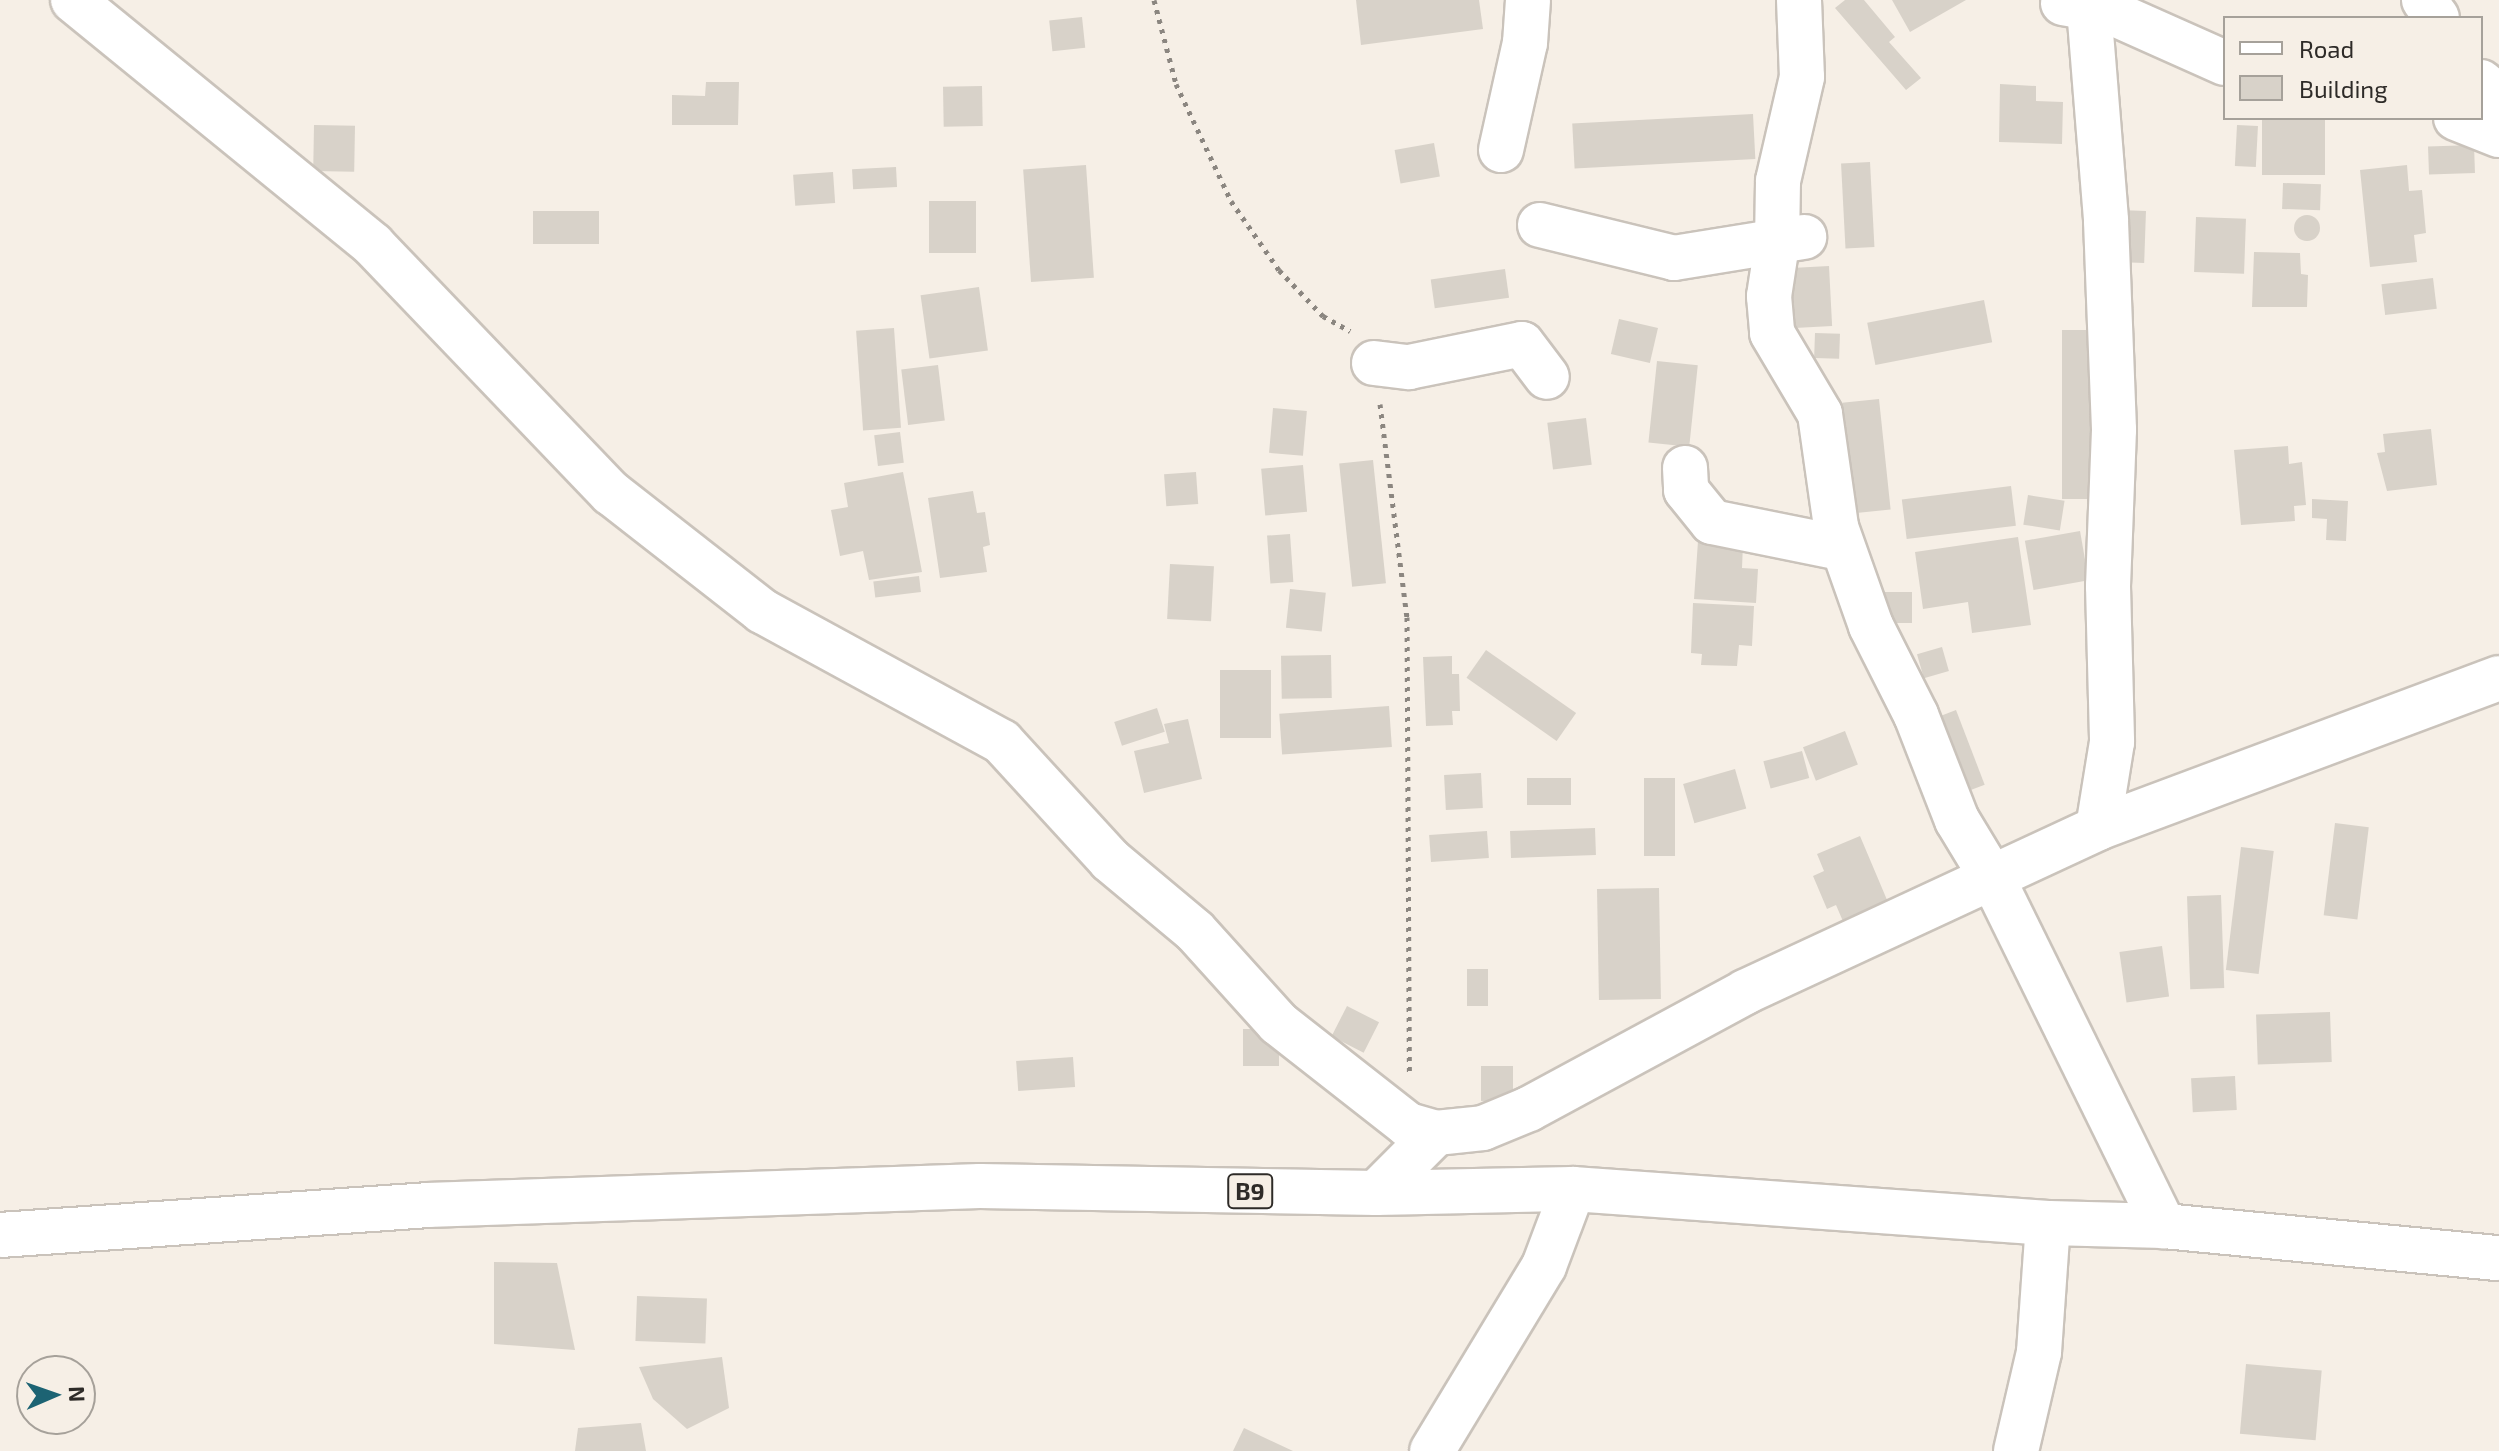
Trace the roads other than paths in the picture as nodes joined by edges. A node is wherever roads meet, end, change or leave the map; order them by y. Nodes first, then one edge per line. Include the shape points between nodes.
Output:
1 (73, 0) edge
2 (1528, 0) edge
3 (1799, 0) edge
4 (2223, 62) edge
5 (2483, 84) edge
6 (2499, 97) edge
7 (2461, 120) edge
8 (2499, 135) edge
9 (1501, 150) dead end
10 (1540, 225) dead end
11 (1792, 240) junction
12 (1374, 363) road end
13 (1547, 377) dead end
14 (1685, 468) dead end
15 (1841, 548) junction
16 (2499, 678) edge
17 (2098, 828) junction
18 (1994, 881) junction
19 (1422, 1129) junction
20 (1573, 1189) junction
21 (1376, 1193) junction
22 (2048, 1223) junction
23 (2164, 1226) junction
24 (0, 1235) edge
25 (2499, 1258) edge
26 (1432, 1451) edge
27 (2016, 1451) edge

1 - 19 main road via 373,245 611,493 762,611 1002,742 1110,860 1195,931 1278,1023
2 - 9 main road via 1525,43
3 - 11 main road via 1802,77 1778,181
4 - 17 main road via 2157,30 2075,5 2106,221 2114,430 2108,586 2112,742
5 - 6 main road
7 - 8 main road
10 - 11 main road via 1674,258
11 - 15 main road via 1769,296 1772,333 1820,414
12 - 13 main road via 1409,367 1522,344
14 - 15 main road via 1686,490 1712,522
15 - 18 main road via 1957,820
16 - 17 main road
17 - 18 main road
18 - 19 main road via 1745,992 1529,1109 1483,1128
18 - 23 main road
19 - 21 main road
20 - 21 main road, B9
20 - 22 main road, B9
20 - 26 main road via 1544,1266
21 - 24 main road, B9 via 980,1186 427,1205
22 - 23 main road, B9
22 - 27 main road via 2039,1352
23 - 25 main road, B9

